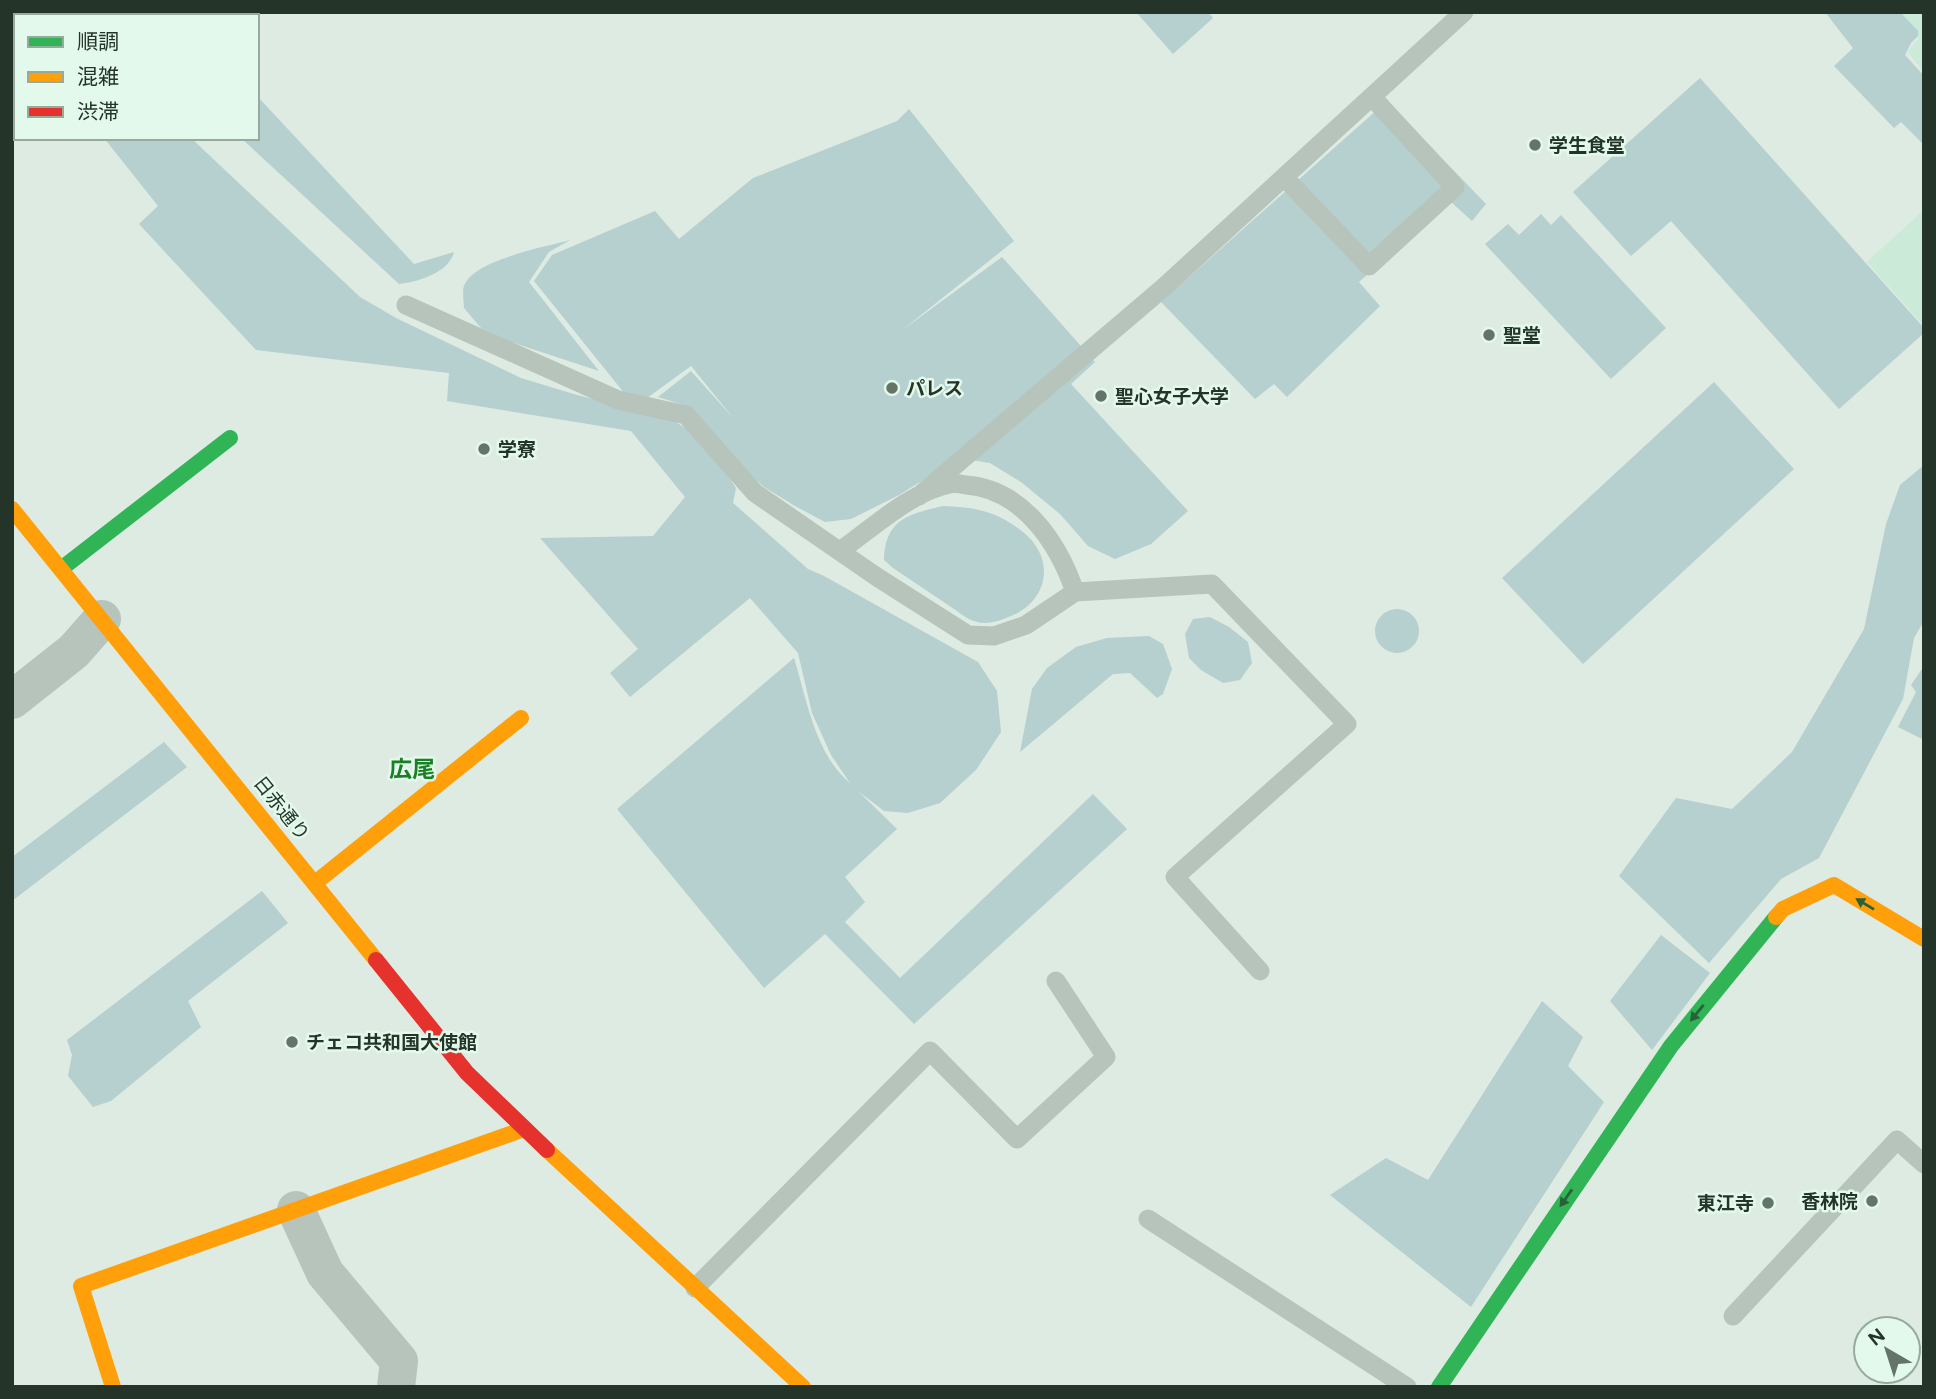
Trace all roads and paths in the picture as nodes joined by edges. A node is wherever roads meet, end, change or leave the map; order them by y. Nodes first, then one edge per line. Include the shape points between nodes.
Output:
1 (1464, 12) edge
2 (1372, 97) junction
3 (1284, 177) junction
4 (406, 305) dead end
5 (230, 438) dead end
6 (919, 496) junction
7 (12, 509) edge
8 (840, 551) junction
9 (61, 569) junction
10 (1075, 592) junction
11 (102, 619) junction
12 (12, 701) edge
13 (522, 718) dead end
14 (315, 883) junction
15 (1924, 939) edge
16 (1260, 971) dead end
17 (1056, 981) dead end
18 (524, 1129) junction
19 (1924, 1164) edge
20 (296, 1210) junction
21 (1148, 1219) dead end
22 (695, 1288) junction
23 (1734, 1316) dead end
24 (789, 1382) edge
25 (113, 1387) edge
26 (396, 1387) edge
27 (1407, 1387) edge
28 (1439, 1387) edge

1 - 2 lane
2 - 3 lane
2 - 3 lane via 1455,187 1369,266
3 - 6 lane via 1163,288
4 - 8 lane via 618,400 686,415 755,493
5 - 9 street
6 - 8 lane
6 - 10 lane via 951,484 984,486 1017,503 1046,533
7 - 9 street, 日赤通り
8 - 10 lane via 968,635 994,636 1026,625
9 - 11 street, 日赤通り
10 - 16 lane via 1212,584 1347,723 1175,877
11 - 12 street via 74,651
11 - 14 street, 日赤通り
13 - 14 street
14 - 18 street, 日赤通り via 467,1073
15 -> 28 street via 1834,885 1783,909 1671,1045
17 - 22 lane via 1106,1057 1017,1139 930,1051
18 - 20 street
18 - 22 street, 日赤通り
19 - 23 lane via 1897,1140
20 - 25 street via 80,1286
20 - 26 street via 325,1273 399,1361
21 - 27 lane
22 - 24 street, 日赤通り

